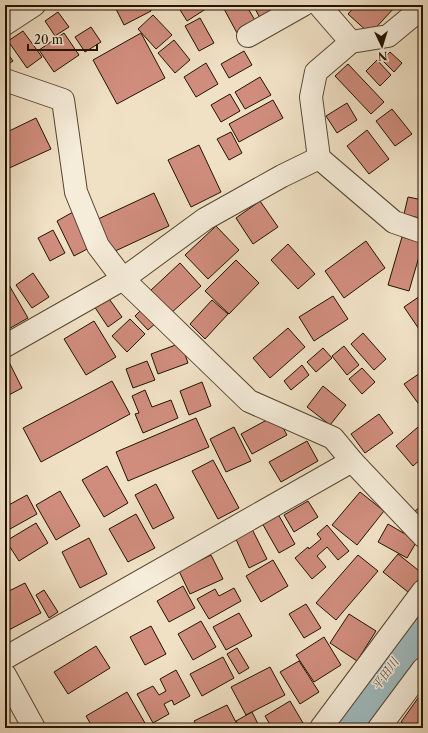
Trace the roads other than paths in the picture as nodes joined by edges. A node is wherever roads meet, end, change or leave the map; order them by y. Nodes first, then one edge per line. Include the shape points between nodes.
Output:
1 (34, 5) edge
2 (303, 5) edge
3 (319, 5) edge
4 (423, 7) edge
5 (5, 24) edge
6 (248, 36) dead end
7 (351, 42) junction
8 (5, 80) edge
9 (319, 158) junction
10 (423, 232) edge
11 (123, 279) junction
12 (5, 346) edge
13 (352, 461) junction
14 (423, 536) edge
15 (423, 591) edge
16 (5, 658) edge
17 (423, 670) edge
18 (5, 675) edge
19 (34, 728) edge
20 (321, 728) edge
21 (379, 728) edge

1 - 5 street
2 - 6 street
3 - 7 street
4 - 7 street via 388,36
7 - 9 street via 316,72 311,97
8 - 11 street via 63,100 76,192 98,246
9 - 10 street via 394,222
9 - 11 street via 206,219
11 - 12 street
11 - 13 street via 249,401 333,438
13 - 14 street
13 - 16 street
15 - 20 street
17 - 21 street
18 - 19 street

